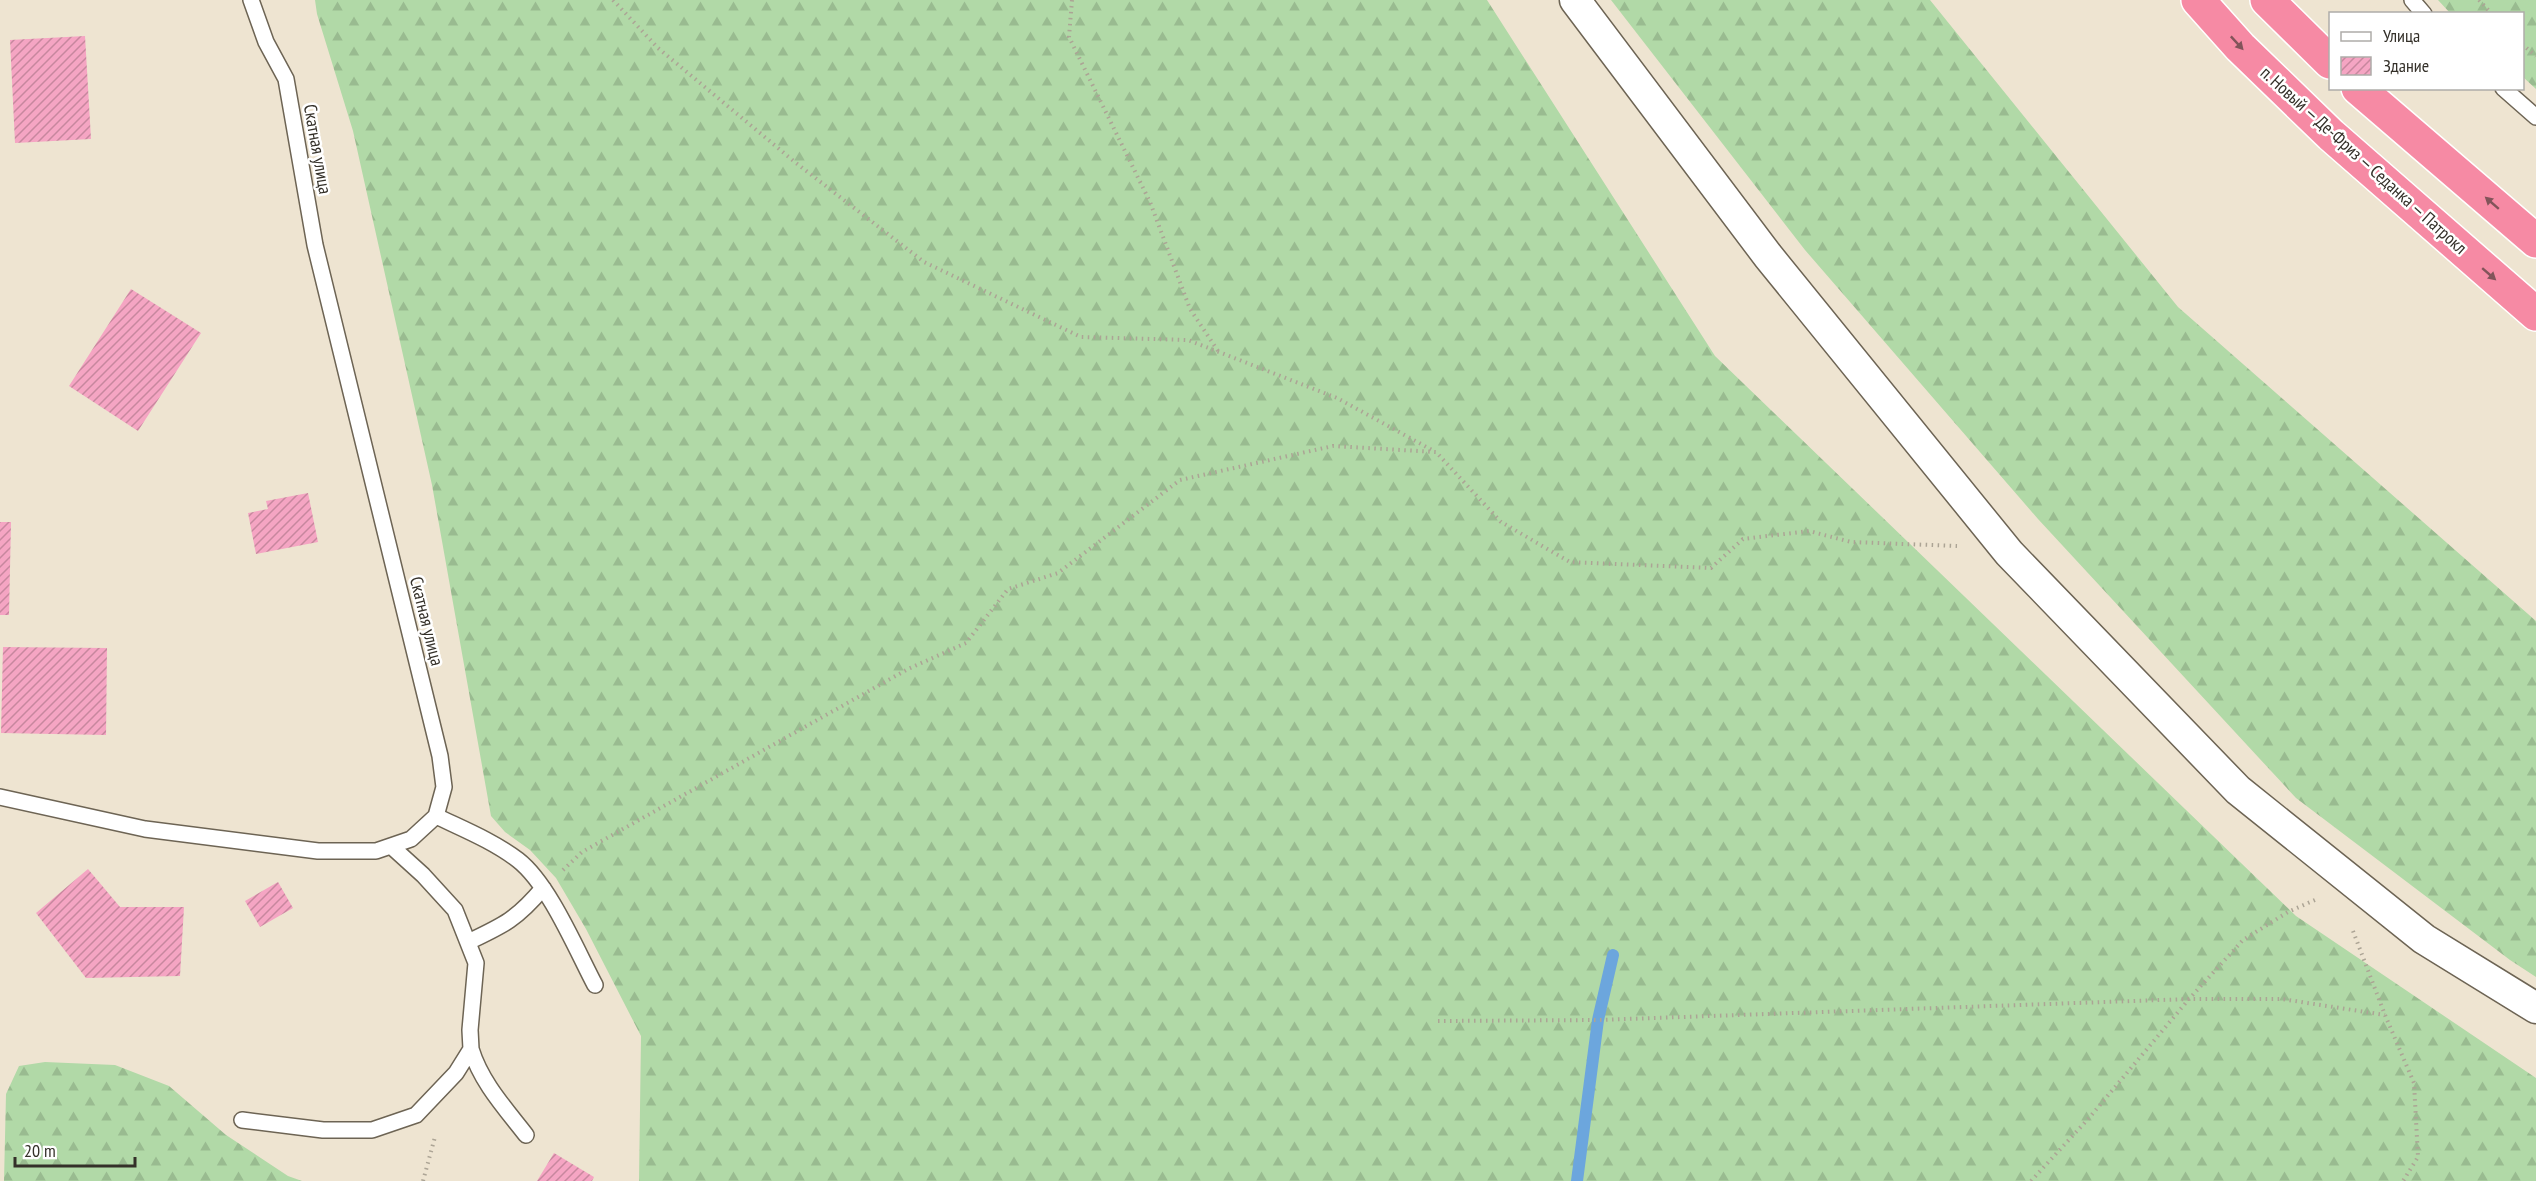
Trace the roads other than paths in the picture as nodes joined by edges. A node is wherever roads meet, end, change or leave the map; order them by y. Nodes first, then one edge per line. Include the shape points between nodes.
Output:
1 (251, 0) edge
2 (1575, 0) edge
3 (2198, 0) edge
4 (2267, 0) edge
5 (2412, 0) edge
6 (2422, 12) edge
7 (2329, 60) edge
8 (2360, 90) edge
9 (2505, 90) edge
10 (2536, 117) edge
11 (2536, 241) edge
12 (2536, 314) edge
13 (0, 797) edge
14 (436, 816) junction
15 (391, 846) junction
16 (543, 888) junction
17 (468, 942) junction
18 (595, 985) dead end
19 (2536, 1008) edge
20 (471, 1049) junction
21 (242, 1119) dead end
22 (526, 1135) dead end

1 - 14 lane, Скатная улица via 266,42 286,80 315,245 440,756 444,787
2 - 19 street via 1768,256 2002,545 2238,790 2424,939
3 -> 12 highway, п. Новый — Де-Фриз — Седанка — Патрокл via 2240,47 2331,135
4 - 7 highway
5 - 6 lane
11 -> 8 highway
9 - 10 lane
13 - 15 lane via 156,831 318,850 376,851
14 - 15 lane via 411,839
14 - 16 lane via 519,860
15 - 17 lane via 455,910
16 - 17 lane via 524,911
16 - 18 lane
17 - 20 lane via 476,963
20 - 21 lane via 456,1073 416,1115 372,1130 323,1130
20 - 22 lane via 488,1086

